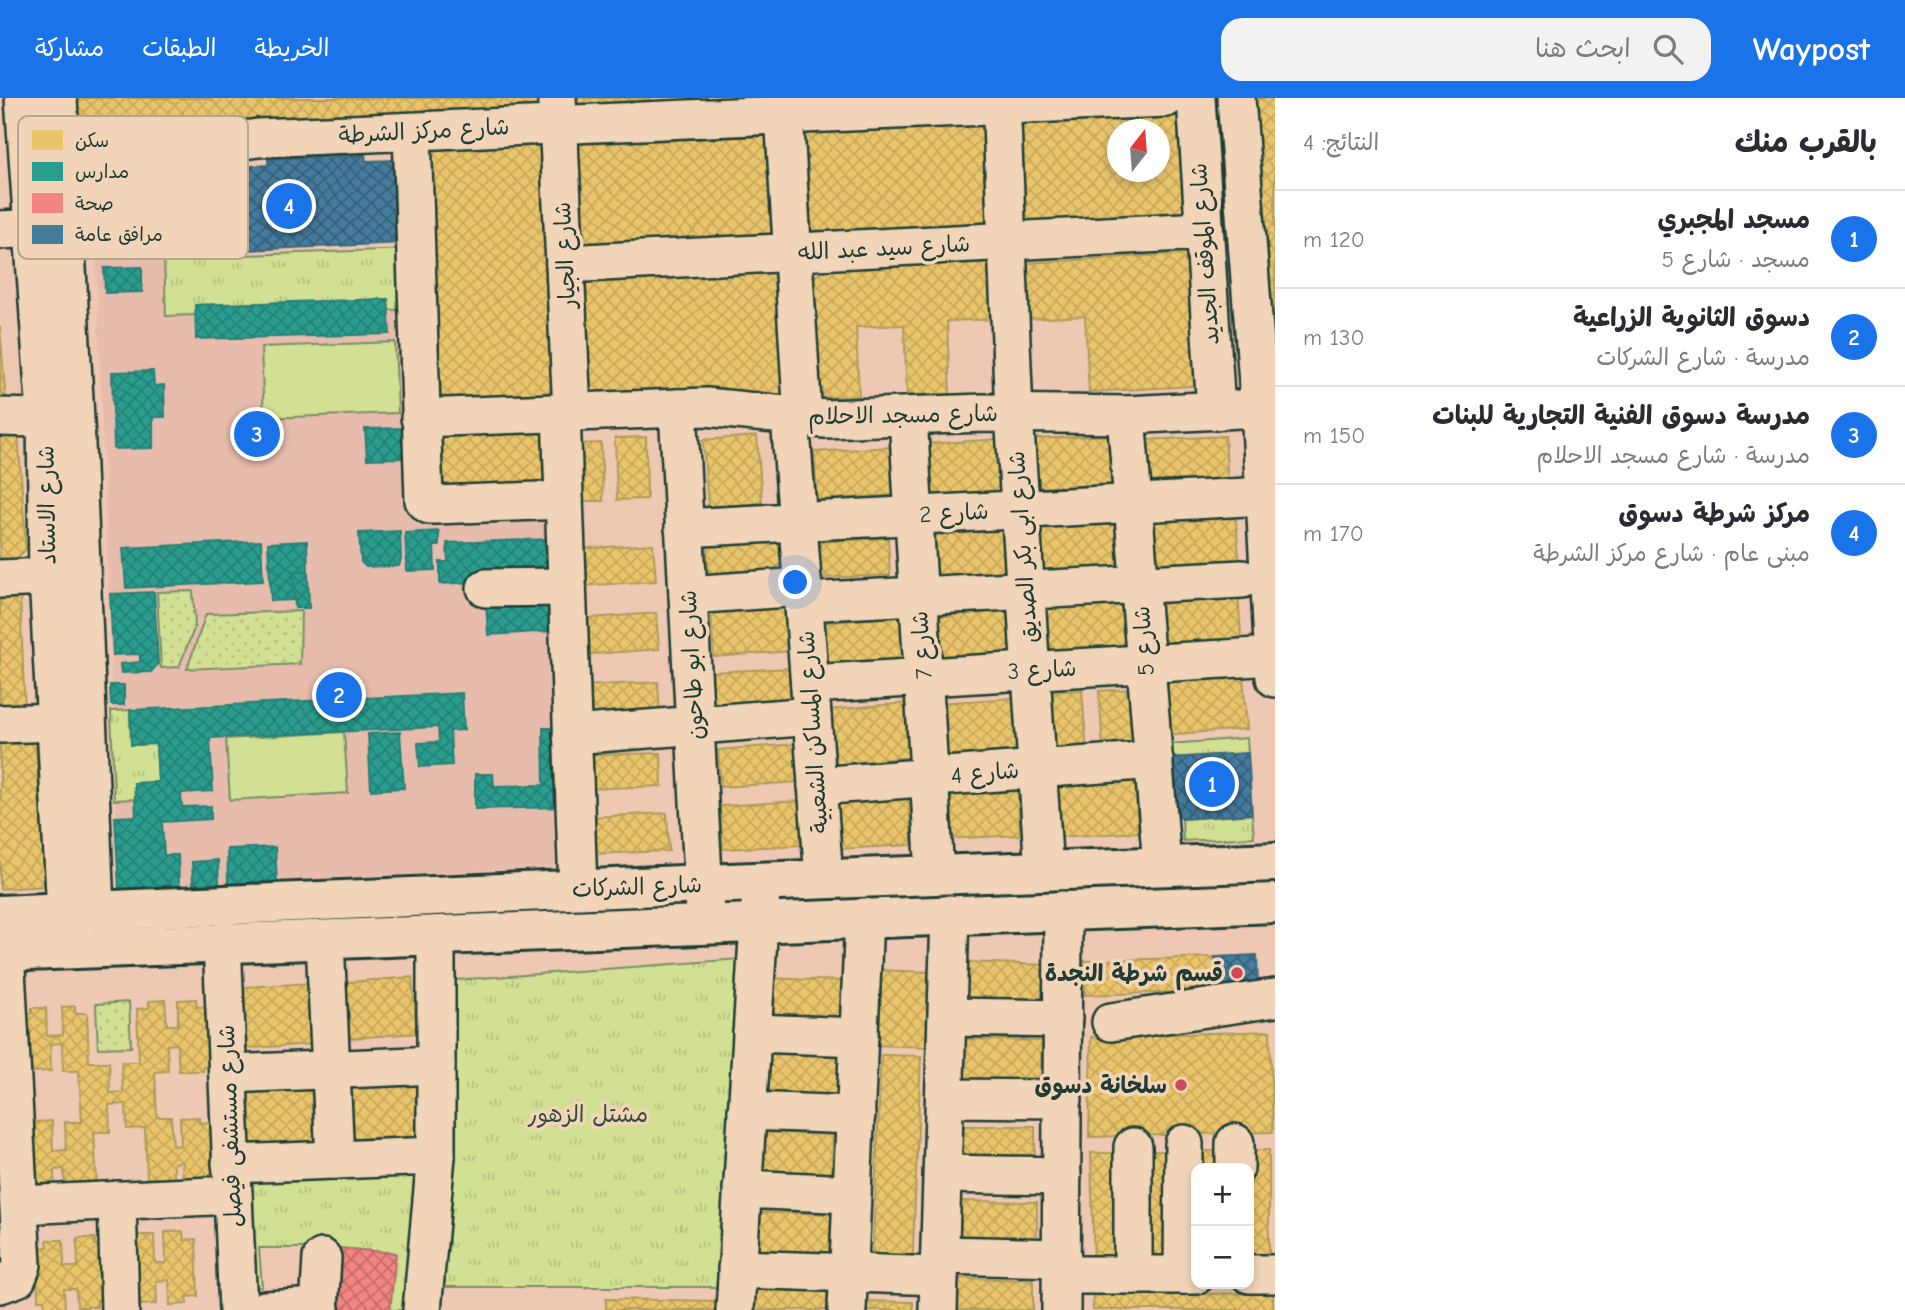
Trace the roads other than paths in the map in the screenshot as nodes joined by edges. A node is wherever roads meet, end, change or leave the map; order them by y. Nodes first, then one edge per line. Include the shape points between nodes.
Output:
1 (58, 98) edge
2 (1166, 98) edge
3 (1196, 98) edge
4 (1236, 98) edge
5 (1001, 102) edge
6 (893, 104) edge
7 (783, 106) edge
8 (668, 109) edge
9 (557, 112) edge
10 (59, 116) edge
11 (412, 132) junction
12 (248, 140) edge
13 (1203, 231) junction
14 (1007, 241) junction
15 (792, 253) junction
16 (37, 259) edge
17 (565, 264) junction
18 (678, 408) junction
19 (1260, 408) junction
20 (1216, 411) junction
21 (566, 412) junction
22 (1014, 414) junction
23 (1126, 415) junction
24 (908, 416) junction
25 (0, 417) edge
26 (797, 417) junction
27 (420, 418) junction
28 (60, 419) junction
29 (1265, 496) junction
30 (564, 500) junction
31 (1133, 503) junction
32 (1020, 509) junction
33 (914, 516) junction
34 (798, 522) junction
35 (684, 528) junction
36 (48, 577) junction
37 (0, 579) edge
38 (1242, 579) dead end
39 (1140, 583) junction
40 (567, 587) junction
41 (486, 588) dead end
42 (1026, 589) junction
43 (688, 595) junction
44 (804, 595) junction
45 (919, 596) junction
46 (1146, 664) junction
47 (1274, 667) edge
48 (1031, 670) junction
49 (924, 677) junction
50 (811, 700) junction
51 (56, 722) junction
52 (0, 724) edge
53 (695, 725) junction
54 (572, 735) junction
55 (1154, 760) junction
56 (1038, 768) junction
57 (930, 777) junction
58 (817, 786) junction
59 (1275, 862) edge
60 (1162, 866) junction
61 (1044, 871) junction
62 (936, 875) junction
63 (824, 879) junction
64 (761, 881) junction
65 (704, 884) junction
66 (578, 889) junction
67 (1275, 903) edge
68 (1063, 910) junction
69 (81, 911) junction
70 (950, 914) junction
71 (864, 917) junction
72 (758, 920) junction
73 (705, 922) junction
74 (436, 935) junction
75 (2, 939) edge
76 (325, 940) junction
77 (222, 942) junction
78 (1275, 998) edge
79 (948, 1017) junction
80 (1063, 1020) junction
81 (1111, 1022) dead end
82 (752, 1033) junction
83 (859, 1037) junction
84 (436, 1065) junction
85 (330, 1069) junction
86 (228, 1074) junction
87 (6, 1077) edge
88 (945, 1098) junction
89 (1063, 1100) junction
90 (747, 1111) junction
91 (856, 1115) junction
92 (1184, 1144) dead end
93 (1133, 1147) dead end
94 (436, 1156) junction
95 (335, 1160) junction
96 (8, 1167) edge
97 (943, 1174) junction
98 (1062, 1176) junction
99 (232, 1180) junction
100 (742, 1189) junction
101 (852, 1194) junction
102 (117, 1200) junction
103 (13, 1221) edge
104 (322, 1258) dead end
105 (737, 1269) junction
106 (849, 1273) junction
107 (1254, 1274) edge
108 (1275, 1274) edge
109 (1133, 1275) junction
110 (1190, 1275) edge
111 (939, 1280) edge
112 (1062, 1281) edge
113 (0, 1283) edge
114 (245, 1308) edge
115 (319, 1309) edge
116 (120, 1310) edge
117 (422, 1310) edge
118 (735, 1310) edge
119 (847, 1310) edge

1 - 10 street, شارع الاستاد
2 - 5 street, شارع مركز الشرطة
3 - 13 street, شارع الموقف الجديد
4 - 19 street
5 - 6 street, شارع مركز الشرطة
5 - 14 street, شارع ابى بكر الصديق
6 - 7 street, شارع مركز الشرطة
7 - 8 street, شارع مركز الشرطة
7 - 15 street, شارع المساكن الشعبية
8 - 9 street, شارع مركز الشرطة
9 - 11 street, شارع مركز الشرطة
9 - 17 street, شارع الجيار
11 - 12 street, شارع مركز الشرطة
11 - 27 street
13 - 14 street, شارع سيد عبد الله
13 - 20 street, شارع الموقف الجديد
14 - 15 street, شارع سيد عبد الله
14 - 22 street, شارع ابى بكر الصديق
15 - 17 street, شارع سيد عبد الله
15 - 26 street, شارع المساكن الشعبية
16 - 28 street, شارع الاستاد
17 - 21 street, شارع الجيار
18 - 21 street, شارع مسجد الاحلام
18 - 26 street, شارع مسجد الاحلام
18 - 35 street, شارع ابو طاحون
19 - 20 street, شارع مسجد الاحلام
19 - 29 street
20 - 23 street, شارع مسجد الاحلام
21 - 27 street, شارع مسجد الاحلام
21 - 30 street, شارع الجيار
22 - 23 street, شارع مسجد الاحلام
22 - 24 street, شارع مسجد الاحلام
22 - 32 street, شارع ابى بكر الصديق
23 - 31 street, شارع 5
24 - 26 street, شارع مسجد الاحلام
24 - 33 street, شارع 7
25 - 28 street
26 - 34 street, شارع المساكن الشعبية
27 - 30 street via 426,503
28 - 36 street, شارع الاستاد
28 - 69 street, شارع الاستاد
29 - 31 street, شارع 2
29 - 47 street
30 - 40 street, شارع الجيار
31 - 32 street, شارع 2
31 - 39 street, شارع 5
32 - 33 street, شارع 2
32 - 42 street, شارع ابى بكر الصديق
33 - 34 street, شارع 2
33 - 45 street, شارع 7
34 - 35 street, شارع 2
34 - 44 street, شارع المساكن الشعبية
35 - 43 street, شارع ابو طاحون
36 - 37 street
36 - 51 street, شارع الاستاد
38 - 39 street
39 - 42 street
39 - 46 street, شارع 5
40 - 41 street
40 - 54 street, شارع الجيار
42 - 45 street
42 - 48 street, شارع ابى بكر الصديق
43 - 44 street
43 - 53 street, شارع ابو طاحون
44 - 45 street
44 - 50 street, شارع المساكن الشعبية
45 - 49 street, شارع 7
46 - 47 street, شارع 3
46 - 48 street, شارع 3
46 - 55 street, شارع 5
48 - 49 street, شارع 3
48 - 56 street, شارع ابى بكر الصديق
49 - 50 street, شارع 3
49 - 57 street, شارع 7
50 - 53 street, شارع 3
50 - 58 street, شارع المساكن الشعبية
51 - 52 street
51 - 69 street, شارع الاستاد
53 - 54 street, شارع 3
53 - 65 street, شارع ابو طاحون
54 - 66 street, شارع الجيار
55 - 56 street, شارع 4
55 - 60 street, شارع 5
56 - 57 street, شارع 4
56 - 61 street, شارع ابى بكر الصديق
57 - 58 street, شارع 4
57 - 62 street, شارع 7
58 - 63 street, شارع المساكن الشعبية
59 - 60 main road, شارع الشركات
60 - 61 main road, شارع الشركات
61 - 62 main road, شارع الشركات
62 - 63 main road, شارع الشركات
63 - 64 main road, شارع الشركات
64 - 65 main road, شارع الشركات
64 - 72 street
65 - 66 main road, شارع الشركات
65 - 73 street, شارع ابو طاحون
66 - 69 main road, شارع الشركات
67 - 68 main road, شارع الشركات
68 - 70 main road, شارع الشركات
68 - 80 street
69 - 75 main road, شارع الشركات
70 - 71 main road, شارع الشركات
70 - 79 street
71 - 72 main road, شارع الشركات
71 - 83 street
72 - 73 main road, شارع الشركات
72 - 82 street
73 - 74 main road, شارع الشركات
74 - 76 main road, شارع الشركات
74 - 84 street
75 - 77 main road, شارع الشركات
75 - 87 street
76 - 77 main road, شارع الشركات
76 - 85 street
77 - 86 street, شارع مستشفى فيصل
78 - 81 street
79 - 80 street
79 - 88 street
80 - 89 street
82 - 83 street
82 - 90 street
83 - 91 street
84 - 85 street
84 - 94 street
85 - 86 street
85 - 95 street
86 - 99 street, شارع مستشفى فيصل
87 - 96 street
88 - 89 street
88 - 97 street
89 - 98 street
90 - 91 street
90 - 100 street
91 - 101 street
92 - 110 street
93 - 109 street
94 - 95 street
94 - 117 street
95 - 99 street
96 - 103 street
97 - 98 street
97 - 111 street
98 - 112 street
99 - 102 street
99 - 114 street, شارع مستشفى فيصل
100 - 101 street
100 - 105 street
101 - 106 street
102 - 103 street
102 - 116 street
103 - 113 street via 22,1272 11,1282
104 - 115 street
105 - 106 street
105 - 118 street
106 - 111 street
106 - 119 street
107 - 108 street
109 - 110 street
109 - 112 street
111 - 112 street
114 - 115 street

